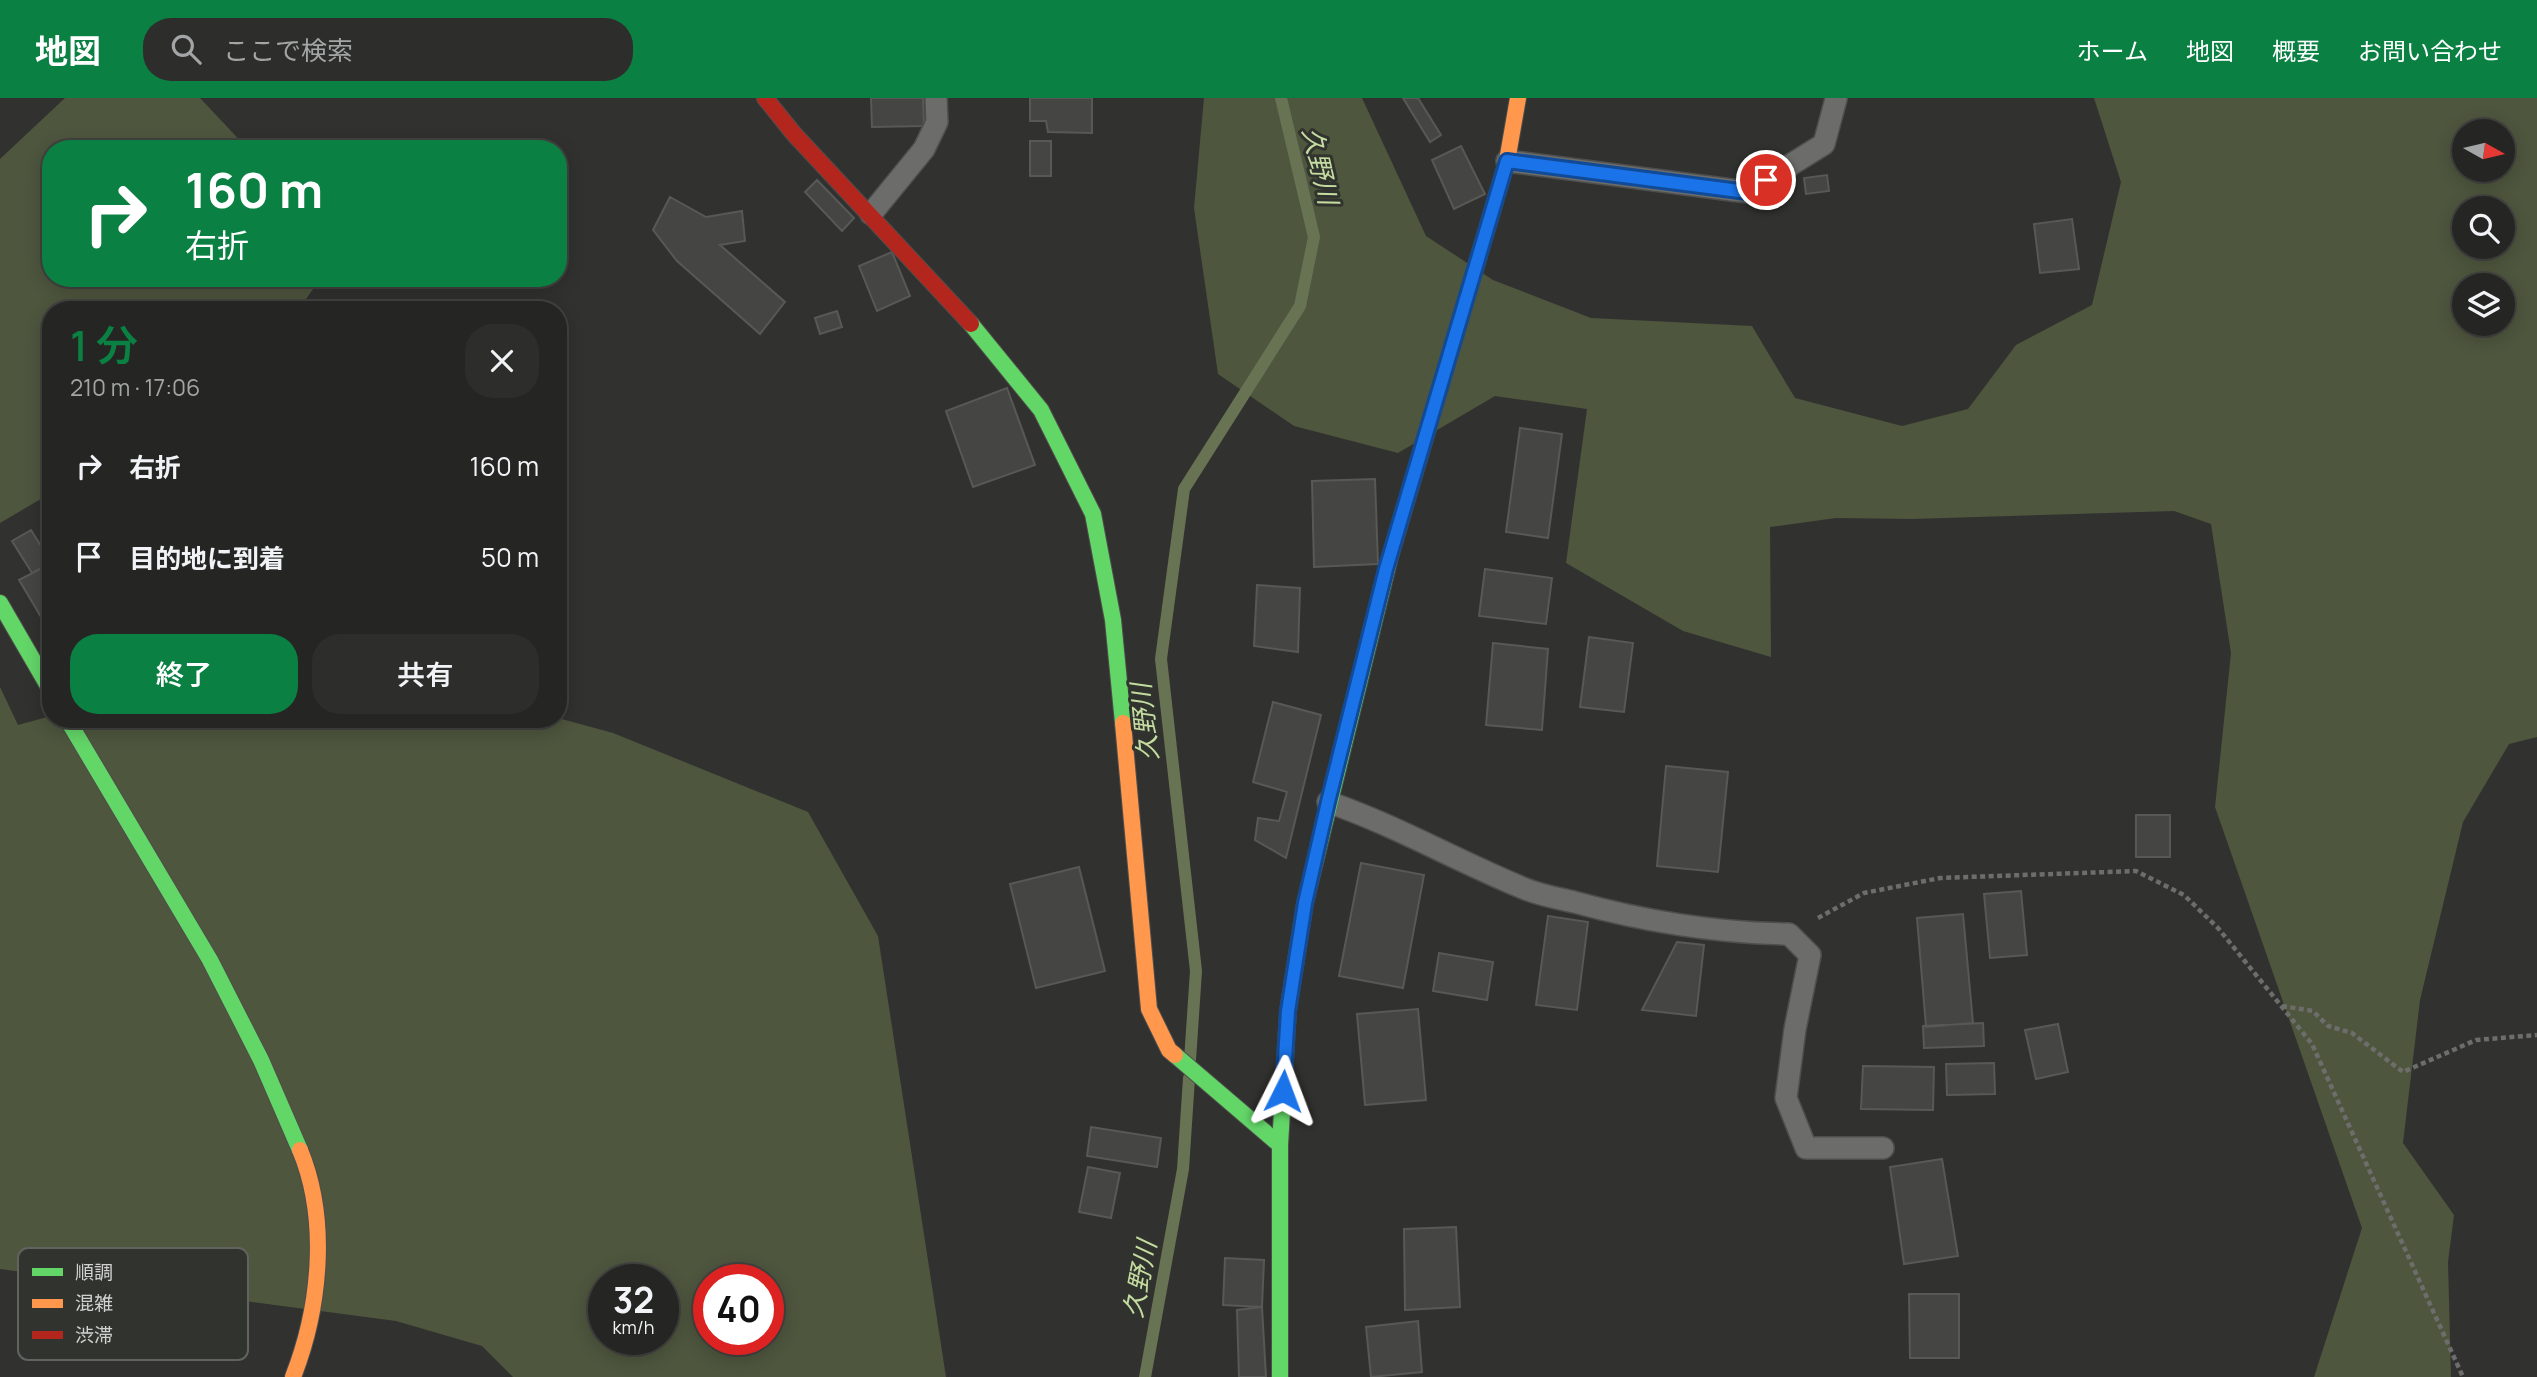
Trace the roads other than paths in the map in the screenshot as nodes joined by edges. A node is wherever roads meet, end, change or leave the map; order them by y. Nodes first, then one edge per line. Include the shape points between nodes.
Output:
1 (765, 98) edge
2 (936, 98) edge
3 (1518, 98) edge
4 (1836, 99) edge
5 (1507, 161) junction
6 (871, 214) junction
7 (0, 603) edge
8 (42, 675) edge
9 (72, 728) edge
10 (1328, 802) junction
11 (1280, 1145) junction
12 (1883, 1148) dead end
13 (293, 1377) edge
14 (1280, 1377) edge

1 - 6 street
2 - 6 lane via 937,122 924,149
3 - 5 street
4 - 5 lane via 1824,144 1747,192
5 - 10 street via 1386,569
6 - 11 street via 963,314 1041,410 1093,514 1113,620 1149,1009 1169,1050
7 - 8 street
9 - 13 street via 262,1060 311,1182 314,1301
10 - 11 street via 1305,903 1288,1011
10 - 12 lane via 1364,814 1526,890 1608,911 1746,933 1789,934 1811,955 1786,1098 1806,1148
11 - 14 street

